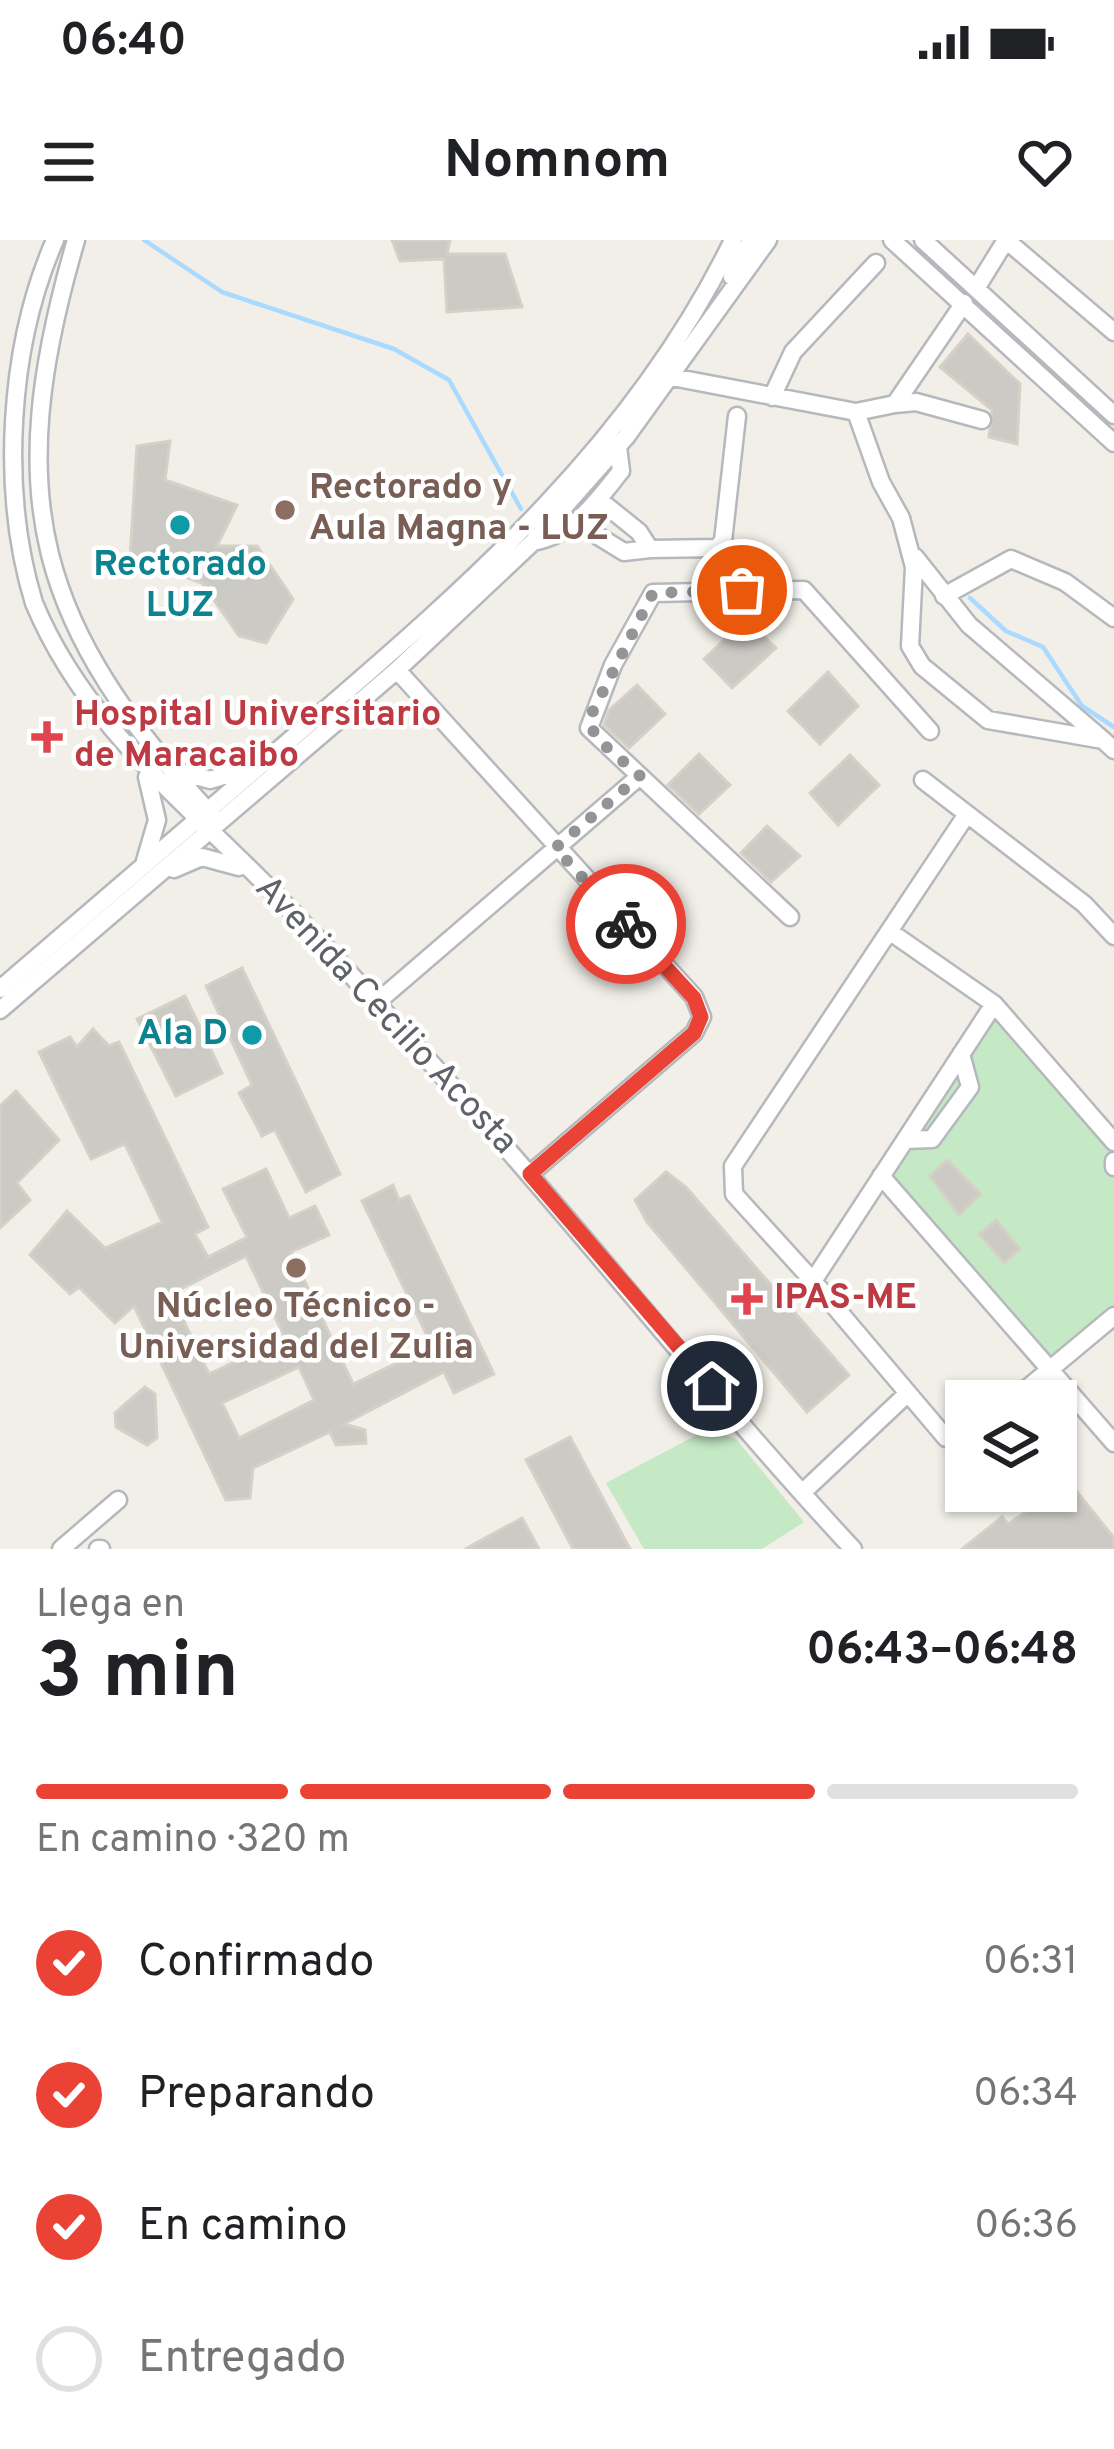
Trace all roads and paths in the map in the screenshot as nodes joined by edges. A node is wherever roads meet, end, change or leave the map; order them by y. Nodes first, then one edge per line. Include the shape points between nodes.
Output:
1 (55, 240) edge
2 (76, 240) edge
3 (733, 240) edge
4 (751, 240) edge
5 (768, 240) edge
6 (892, 240) edge
7 (922, 240) edge
8 (1006, 240) edge
9 (876, 262) dead end
10 (977, 286) junction
11 (964, 303) junction
12 (1114, 332) edge
13 (672, 377) junction
14 (772, 397) junction
15 (895, 404) junction
16 (856, 412) junction
17 (737, 416) dead end
18 (1114, 416) edge
19 (982, 420) dead end
20 (620, 437) junction
21 (1114, 442) edge
22 (598, 499) junction
23 (577, 523) junction
24 (533, 542) junction
25 (909, 548) junction
26 (650, 549) junction
27 (944, 596) junction
28 (1114, 618) edge
29 (397, 670) junction
30 (930, 731) dead end
31 (1108, 745) edge
32 (264, 762) junction
33 (142, 765) junction
34 (169, 768) junction
35 (640, 776) junction
36 (922, 780) dead end
37 (967, 814) junction
38 (208, 821) junction
39 (555, 848) junction
40 (251, 870) junction
41 (144, 876) junction
42 (790, 917) dead end
43 (890, 931) junction
44 (1114, 936) edge
45 (0, 989) edge
46 (375, 1004) junction
47 (994, 1004) junction
48 (0, 1010) edge
49 (1114, 1142) edge
50 (530, 1174) junction
51 (881, 1175) junction
52 (813, 1281) junction
53 (1114, 1316) edge
54 (1049, 1368) junction
55 (1036, 1380) edge
56 (908, 1394) junction
57 (945, 1437) edge
58 (1114, 1443) edge
59 (803, 1492) junction
60 (118, 1500) dead end
61 (847, 1547) edge
62 (61, 1549) edge

1 - 33 street, Avenida Cecilio Acosta via 22,333 9,407 20,554 60,656
2 - 34 street, Avenida Cecilio Acosta via 42,330 24,448 42,574 77,648
3 - 20 street
4 - 20 street
5 - 13 street
6 - 11 street
7 - 10 street
8 - 10 street
8 - 12 street
9 - 14 street via 793,352
10 - 18 street
11 - 15 street
11 - 21 street
13 - 14 street
13 - 20 street
14 - 16 street
15 - 16 street
15 - 19 street
16 - 25 street
17 - 26 street via 723,541 708,551
20 - 22 street via 621,471
20 - 24 street
20 - 32 street via 477,580
22 - 23 street
22 - 26 street
23 - 24 street
23 - 26 street via 624,552
24 - 29 street
25 - 27 street
25 - 31 street via 910,646 938,682 988,720
27 - 28 street via 1011,559 1064,582
27 - 31 street
29 - 38 street
29 - 39 street
30 - 35 street via 804,590 653,593 589,719 596,738
32 - 34 street via 210,780
32 - 38 street
33 - 38 street, Avenida Cecilio Acosta
33 - 41 street via 157,820
34 - 38 street, Avenida Cecilio Acosta
35 - 39 street
35 - 42 street
36 - 37 street
37 - 43 street
37 - 44 street
38 - 40 street, Avenida Cecilio Acosta
38 - 41 street
39 - 46 street
39 - 50 street via 694,998 701,1017 694,1033
40 - 41 street via 217,856
40 - 46 street, Avenida Cecilio Acosta
41 - 45 street
41 - 48 street
43 - 47 street
43 - 52 street via 733,1166 734,1193
46 - 50 street, Avenida Cecilio Acosta
47 - 49 street
47 - 51 street
50 - 59 street, Avenida Cecilio Acosta
51 - 52 street
51 - 54 street
52 - 56 street
53 - 54 street
54 - 55 street
54 - 58 street
56 - 57 street
56 - 59 street
59 - 61 street, Avenida Cecilio Acosta
60 - 62 street

